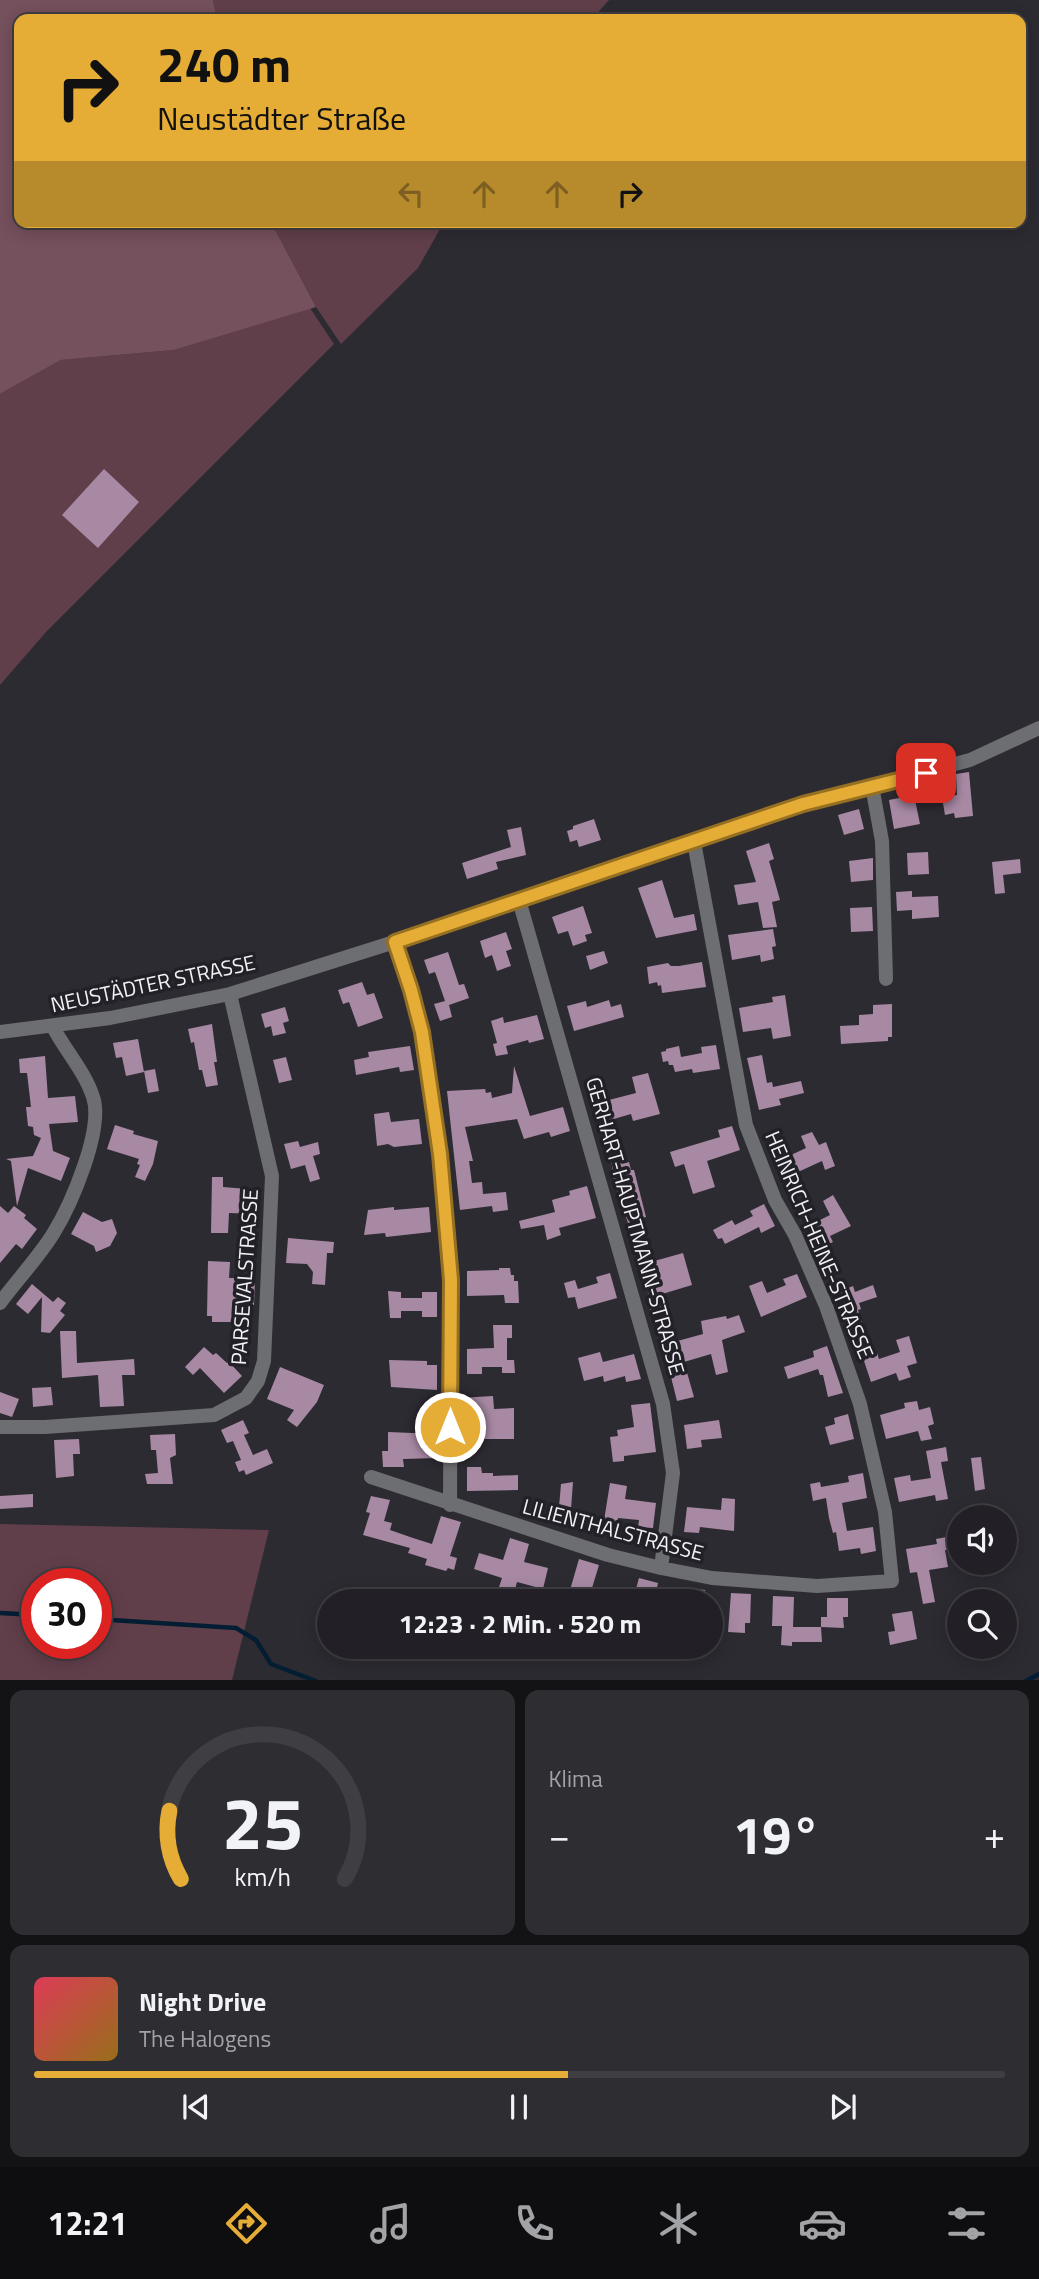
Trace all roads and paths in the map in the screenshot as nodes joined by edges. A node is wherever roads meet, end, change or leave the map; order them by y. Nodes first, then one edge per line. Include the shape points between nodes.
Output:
1 (1039, 728) edge
2 (872, 786) junction
3 (694, 842) junction
4 (519, 900) junction
5 (395, 942) junction
6 (886, 979) dead end
7 (230, 994) junction
8 (53, 1027) junction
9 (0, 1032) edge
10 (0, 1303) edge
11 (0, 1427) edge
12 (371, 1477) dead end
13 (450, 1505) junction
14 (661, 1568) junction
15 (892, 1581) joint

1 - 2 street, NEUSTÄDTER STRASSE via 970,760
2 - 3 street, NEUSTÄDTER STRASSE via 803,804
2 - 6 street via 883,841
3 - 4 street, NEUSTÄDTER STRASSE
3 - 15 street, HEINRICH-HEINE-STRASSE via 746,1125 826,1306 856,1392 885,1511
4 - 5 street, NEUSTÄDTER STRASSE
4 - 14 street, GERHART-HAUPTMANN-STRASSE via 663,1404 673,1473
5 - 7 street, NEUSTÄDTER STRASSE
5 - 13 street via 429,1064 446,1216 451,1280
7 - 8 street, NEUSTÄDTER STRASSE
7 - 11 street, PARSEVALSTRASSE via 272,1176 264,1362 258,1381 246,1398 214,1415
8 - 9 street, NEUSTÄDTER STRASSE
8 - 10 street via 86,1079 96,1119 85,1160 53,1234
12 - 13 street, LILIENTHALSTRASSE
13 - 14 street, LILIENTHALSTRASSE
14 - 15 street, LILIENTHALSTRASSE via 712,1578 817,1586

